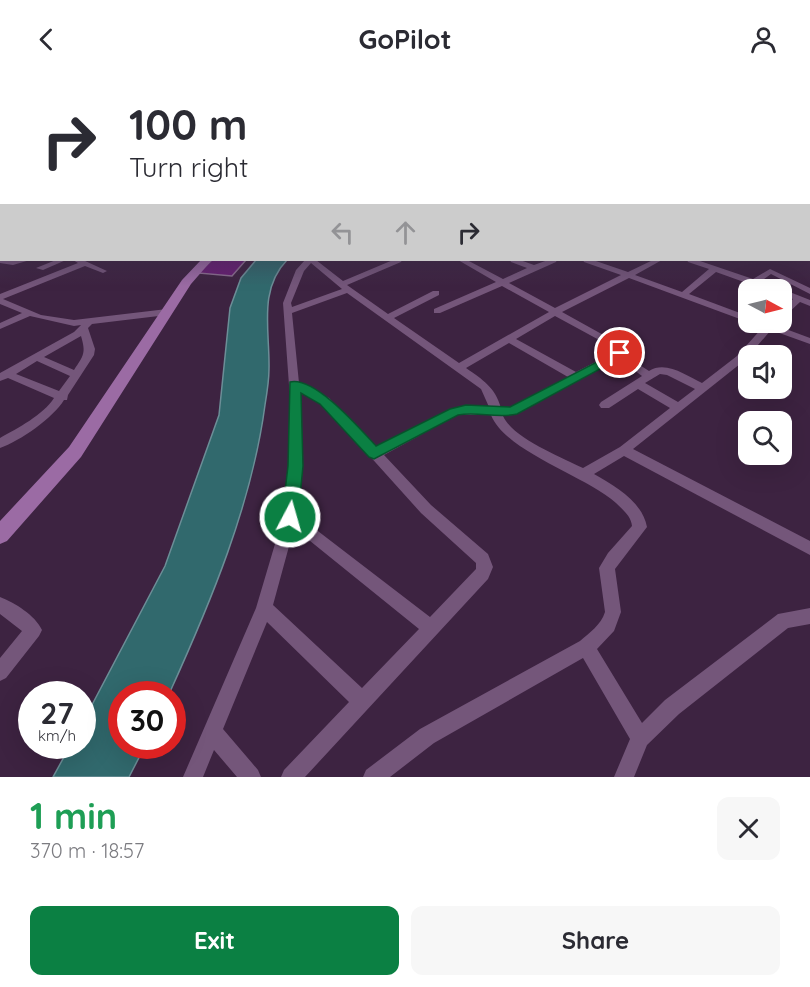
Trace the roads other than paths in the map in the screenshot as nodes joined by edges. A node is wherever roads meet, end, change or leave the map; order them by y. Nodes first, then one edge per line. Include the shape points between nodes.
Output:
1 (0, 261) edge
2 (22, 261) edge
3 (59, 261) edge
4 (196, 261) edge
5 (206, 261) edge
6 (309, 261) edge
7 (311, 261) edge
8 (397, 261) edge
9 (464, 261) edge
10 (516, 261) edge
11 (551, 261) edge
12 (590, 261) edge
13 (656, 261) edge
14 (694, 261) edge
15 (79, 262) edge
16 (40, 268) dead end
17 (534, 268) junction
18 (716, 268) junction
19 (103, 271) dead end
20 (629, 275) junction
21 (747, 279) edge
22 (759, 279) edge
23 (786, 279) edge
24 (505, 282) junction
25 (792, 282) edge
26 (344, 288) junction
27 (810, 291) edge
28 (436, 293) dead end
29 (683, 295) junction
30 (792, 296) edge
31 (799, 298) junction
32 (0, 299) edge
33 (810, 303) edge
34 (792, 305) edge
35 (437, 311) dead end
36 (557, 311) junction
37 (162, 312) junction
38 (288, 312) junction
39 (30, 313) junction
40 (738, 315) edge
41 (386, 318) junction
42 (87, 325) junction
43 (0, 326) edge
44 (759, 333) edge
45 (789, 333) edge
46 (511, 340) junction
47 (810, 341) edge
48 (620, 353) junction
49 (36, 357) junction
50 (460, 367) junction
51 (77, 375) junction
52 (3, 376) edge
53 (575, 376) junction
54 (650, 376) junction
55 (638, 384) junction
56 (294, 385) junction
57 (702, 388) junction
58 (63, 397) junction
59 (605, 405) dead end
60 (678, 407) junction
61 (497, 413) junction
62 (0, 442) edge
63 (624, 450) junction
64 (374, 454) junction
65 (583, 474) junction
66 (290, 517) junction
67 (0, 525) edge
68 (0, 536) edge
69 (810, 548) edge
70 (0, 605) edge
71 (264, 608) junction
72 (810, 616) edge
73 (431, 628) junction
74 (586, 646) junction
75 (0, 672) edge
76 (362, 701) junction
77 (212, 732) junction
78 (640, 738) junction
79 (193, 777) edge
80 (251, 777) edge
81 (291, 777) edge
82 (373, 777) edge
83 (624, 777) edge

1 - 2 street
3 - 16 street
4 - 37 main road via 178,281
5 - 37 main road
6 - 38 street via 300,270 289,294
7 - 26 street
8 - 26 street
9 - 24 street
10 - 17 street
11 - 17 street
12 - 20 street
13 - 20 street
14 - 18 street
15 - 19 street
15 - 32 street
17 - 24 street
18 - 21 street
18 - 29 street
20 - 29 street
20 - 36 street
22 - 23 street via 770,271
24 - 35 street
24 - 36 street
25 - 27 street
26 - 38 street
26 - 41 street
28 - 41 street
29 - 40 street
30 - 31 street
31 - 33 street
31 - 34 street
32 - 39 street
36 - 46 street
36 - 48 street
37 - 42 street
37 - 67 main road via 69,450
37 - 68 main road via 75,452
38 - 56 street
39 - 42 street
39 - 43 street
41 - 50 street
42 - 49 street
42 - 51 street via 89,355
44 - 57 street via 741,358
45 - 47 street
46 - 50 street
46 - 53 street
48 - 53 street
48 - 54 street
49 - 51 street
49 - 52 street
50 - 61 street via 491,392
51 - 58 street
52 - 58 street
53 - 61 street via 513,411
54 - 55 street
54 - 57 street via 662,370
55 - 59 street
55 - 60 street
56 - 64 street via 325,401
56 - 66 street via 296,466
57 - 60 street
58 - 62 street via 38,420
60 - 63 street
61 - 64 street via 466,409 454,412
61 - 65 street via 510,432
63 - 65 street
63 - 69 street
64 - 73 street via 426,509 483,560 482,574
65 - 74 street via 609,489 641,522 608,568 615,614 609,627
66 - 71 street
66 - 73 street
70 - 75 street via 33,630
71 - 76 street
71 - 77 street
72 - 78 street via 784,620 672,707
73 - 76 street
74 - 78 street
74 - 82 street via 427,736
76 - 81 street
77 - 79 street
77 - 80 street
78 - 83 street

